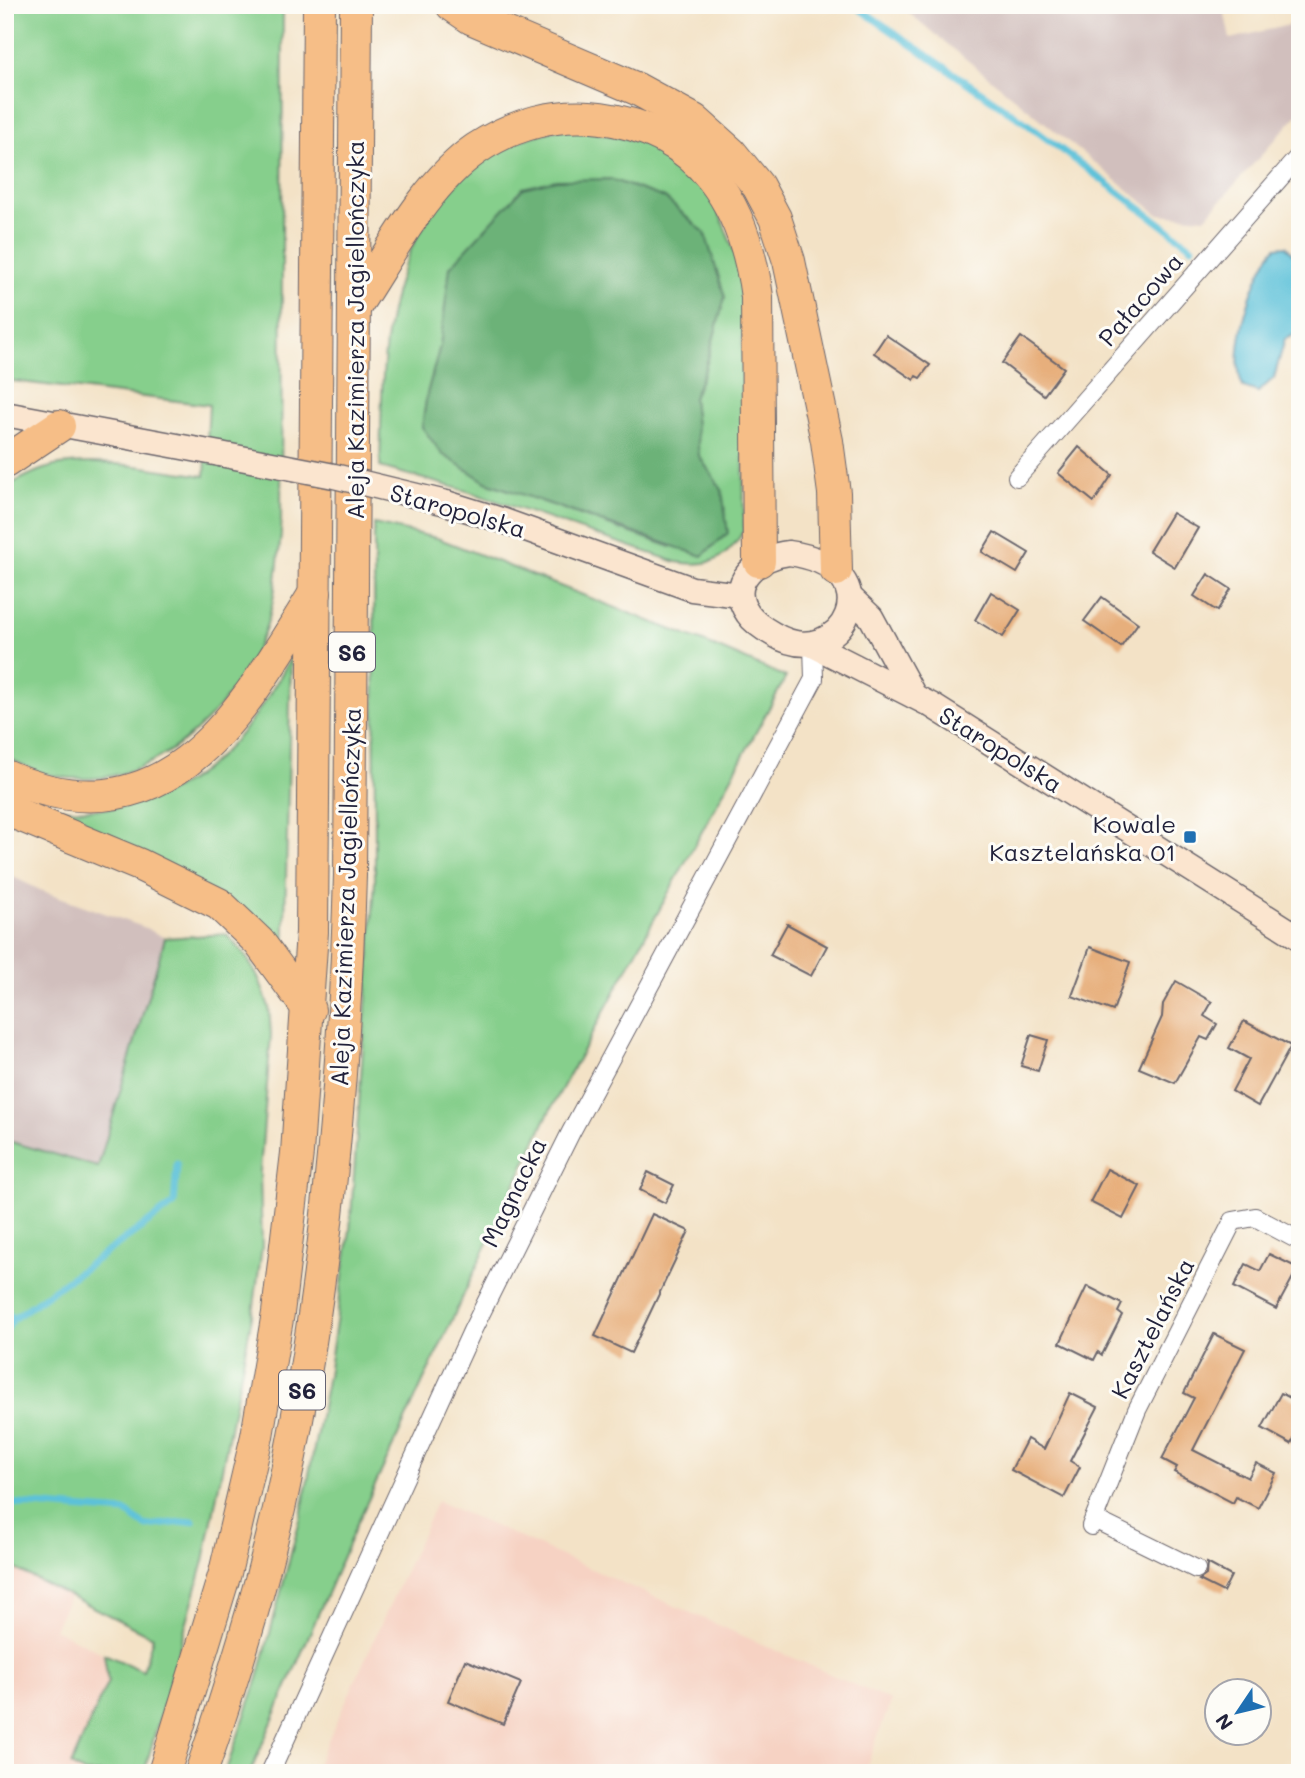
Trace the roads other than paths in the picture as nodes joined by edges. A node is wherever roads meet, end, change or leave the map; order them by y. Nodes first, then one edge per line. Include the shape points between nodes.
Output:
1 (319, 5) edge
2 (356, 5) edge
3 (452, 5) edge
4 (1300, 155) edge
5 (354, 308) junction
6 (5, 414) edge
7 (59, 426) junction
8 (5, 462) edge
9 (1017, 477) dead end
10 (759, 561) junction
11 (836, 570) junction
12 (315, 593) junction
13 (740, 595) junction
14 (850, 598) junction
15 (813, 645) junction
16 (914, 696) junction
17 (5, 776) edge
18 (5, 809) edge
19 (1300, 938) edge
20 (309, 1010) junction
21 (1300, 1241) edge
22 (1196, 1569) dead end
23 (164, 1773) edge
24 (201, 1773) edge
25 (270, 1773) edge

1 - 12 highway, Aleja Kazimierza Jagiellończyka / S6
2 - 5 highway, Aleja Kazimierza Jagiellończyka / S6
3 - 11 highway via 471,18 638,89 694,120 731,153 758,186 789,261 828,441
4 - 9 street, Pałacowa
5 - 10 highway via 438,186 456,166 500,135 567,115 621,120 680,144 722,191 741,224 754,270
5 - 24 highway, Aleja Kazimierza Jagiellończyka / S6 via 348,934 327,1227 306,1371 278,1510 236,1671
6 - 7 main road, Staropolska
7 - 8 highway
7 - 13 main road, Staropolska, bridge via 334,476 446,503 691,589
10 - 11 main road via 789,553 809,556
10 - 13 main road via 748,571
11 - 14 main road
12 - 17 highway via 252,695 215,738 180,766 147,784 109,794 71,795 34,788
12 - 20 highway, Aleja Kazimierza Jagiellończyka / S6
13 - 15 main road via 757,624 796,645
14 - 15 main road via 840,627
14 - 16 main road, Staropolska via 872,617
15 - 16 main road, Staropolska
15 - 25 street, Magnacka via 814,679 564,1144 472,1331
16 - 19 main road, Staropolska
18 - 20 highway via 140,865 219,904 259,942
20 - 23 highway, Aleja Kazimierza Jagiellończyka / S6 via 278,1313 257,1436 225,1573
21 - 22 street, Kasztelańska via 1255,1217 1233,1221 1137,1410 1092,1522

